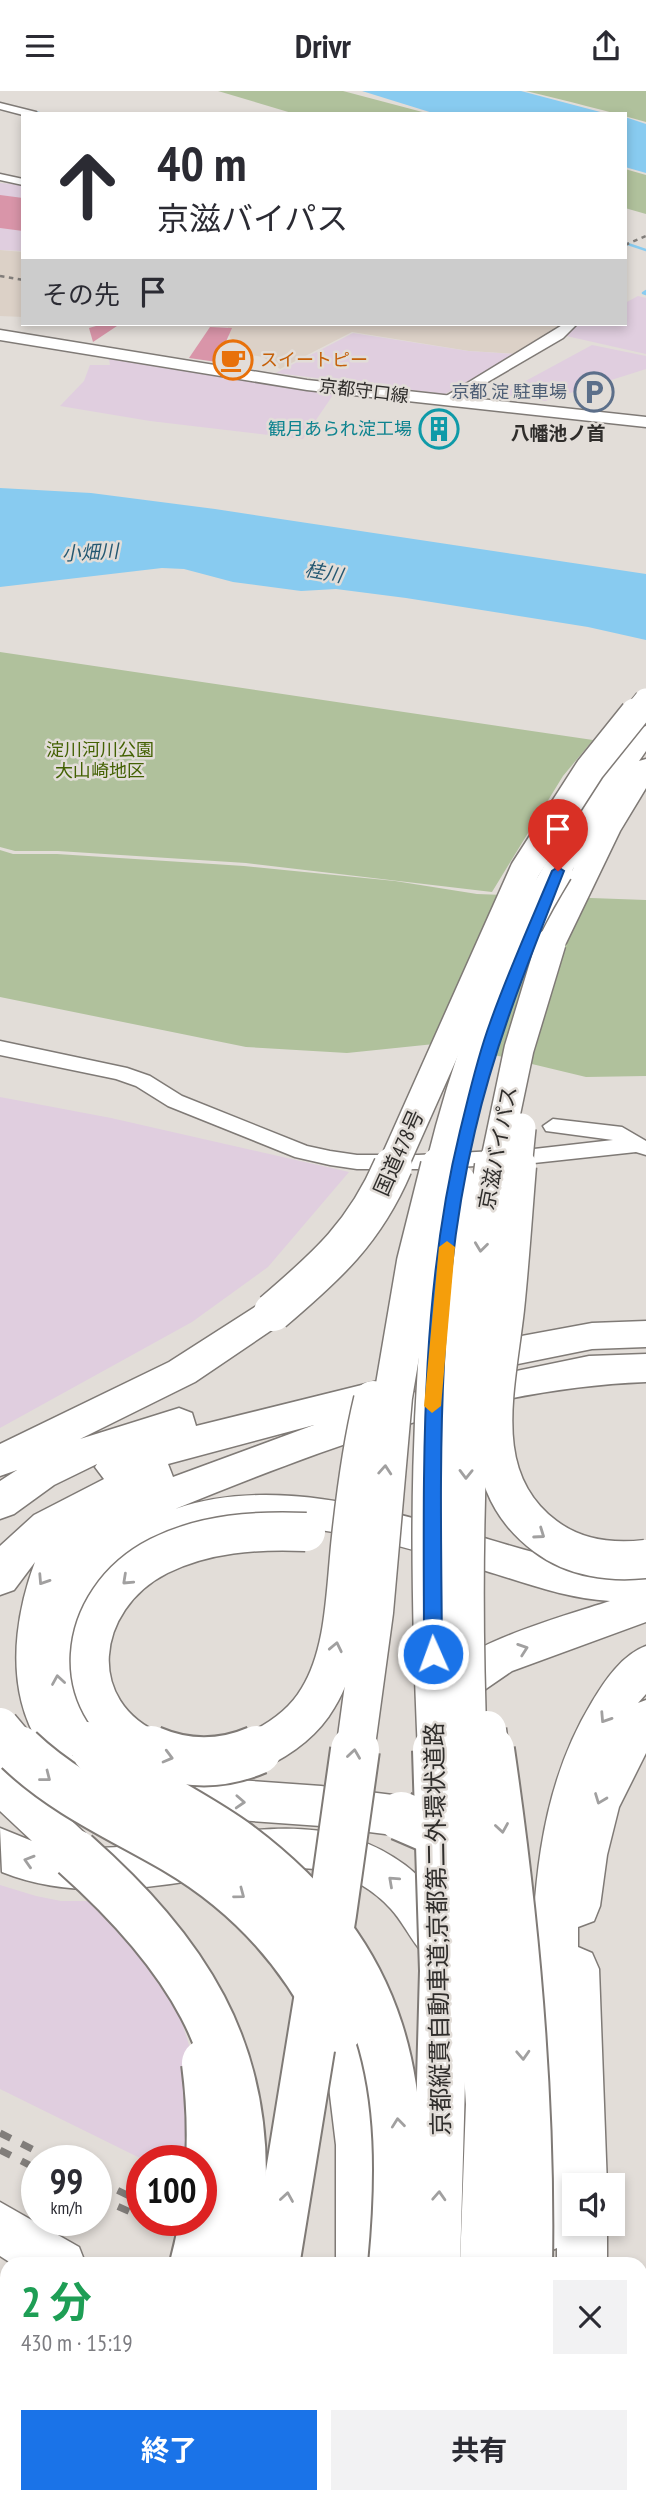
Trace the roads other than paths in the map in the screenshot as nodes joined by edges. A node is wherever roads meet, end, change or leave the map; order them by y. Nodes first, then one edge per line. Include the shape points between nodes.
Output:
1 (0, 106) edge
2 (24, 112) edge
3 (0, 179) edge
4 (21, 181) edge
5 (569, 326) edge
6 (0, 335) edge
7 (448, 401) junction
8 (646, 417) edge
9 (646, 422) edge
10 (646, 428) edge
11 (646, 700) edge
12 (646, 734) edge
13 (646, 767) edge
14 (558, 871) junction
15 (551, 943) junction
16 (0, 1048) edge
17 (553, 1126) dead end
18 (641, 1146) edge
19 (416, 1262) junction
20 (646, 1334) edge
21 (646, 1355) edge
22 (646, 1368) edge
23 (540, 1379) junction
24 (646, 1384) edge
25 (374, 1399) junction
26 (207, 1437) junction
27 (0, 1461) edge
28 (88, 1490) junction
29 (0, 1503) edge
30 (0, 1538) edge
31 (453, 1551) junction
32 (646, 1559) edge
33 (0, 1578) edge
34 (646, 1584) edge
35 (646, 1603) edge
36 (646, 1664) edge
37 (646, 1719) edge
38 (0, 1727) edge
39 (0, 1782) edge
40 (0, 1849) edge
41 (75, 1854) junction
42 (478, 2021) junction
43 (339, 2028) junction
44 (553, 2052) junction
45 (582, 2173) edge
46 (0, 2227) edge
47 (582, 2236) edge
48 (48, 2257) edge
49 (196, 2257) edge
50 (233, 2257) edge
51 (276, 2257) edge
52 (346, 2257) edge
53 (362, 2257) edge
54 (393, 2257) edge
55 (436, 2257) edge
56 (496, 2257) edge
57 (496, 2257) edge
58 (548, 2257) edge
59 (582, 2257) edge

1 - 2 street
3 - 4 street
5 - 7 street
6 - 7 main road, 京都守口線 via 307,385
7 - 8 main road
7 - 9 main road, 京都守口線
7 - 10 main road via 473,408
11 - 27 highway, 国道478号, bridge via 590,769 525,870 379,1199 357,1233 330,1264 273,1312 182,1372
12 - 14 highway, 京滋バイパス via 608,784
13 - 15 highway, 京滋バイパス via 606,831
14 - 19 highway, bridge via 531,913 485,1023 444,1150
14 - 31 highway, 京滋バイパス, bridge via 496,1024 457,1186 432,1414
15 -> 31 highway, 京滋バイパス, bridge via 502,1114 486,1206
15 -> 32 highway, bridge via 525,1088 493,1459 504,1495 541,1536 589,1557
16 - 18 street via 129,1072 175,1101 302,1152 357,1161 534,1156
17 - 18 street via 622,1134
35 -> 19 highway, bridge via 540,1592 391,1548 368,1543 357,1541 346,1539 334,1536 278,1531 229,1534 159,1557 138,1570 106,1603 88,1643 91,1686 100,1706 131,1741 179,1760 205,1761 233,1759 275,1740 305,1717 320,1697 338,1639 351,1544 352,1530 362,1449 394,1325
51 -> 19 highway, bridge via 332,1914 374,1612 393,1397
20 - 25 highway via 549,1343
21 - 26 highway via 570,1356 513,1366
22 - 23 highway via 589,1370
23 - 24 highway via 612,1377
23 - 25 highway
25 - 26 highway
25 - 28 highway via 181,1467
25 - 29 highway via 134,1434 71,1457
25 -> 44 highway, bridge via 89,1533 50,1569 35,1592 25,1616 21,1664 34,1710 48,1732 65,1751 111,1781 191,1799 321,1806 401,1817 453,1836 470,1849 507,1896 536,1960
26 - 28 highway
28 - 30 highway via 43,1501
28 - 33 highway via 28,1543
55 -> 31 highway, 京都縦貫自動車道;京都第二外環状道路, bridge
31 -> 56 highway, 京都縦貫自動車道;京都第二外環状道路, bridge
54 -> 34 highway, bridge via 400,2145 394,2086 375,2015 353,1968 314,1912 265,1864 103,1758 76,1725 60,1691 55,1662 59,1634 86,1581 126,1547 160,1529 232,1512 268,1510 344,1518 553,1577
42 -> 35 highway via 459,1941 425,1846 414,1787 414,1754 423,1723 452,1687 498,1658
36 -> 44 highway via 600,1725 570,1798 560,1843 556,1899
37 -> 45 highway via 604,1787 583,1860 576,1933
38 -> 43 highway, bridge via 35,1768 60,1787 175,1850 251,1902 306,1963
39 - 41 highway
42 -> 40 highway via 442,1943 421,1910 384,1873 363,1861 329,1850 275,1847 155,1868 82,1870 31,1862
41 - 49 highway, bridge via 146,1930 190,2004 203,2045 214,2129 206,2217
41 - 50 highway, bridge via 153,1927 203,2000 221,2042 240,2132 242,2184
42 - 57 highway via 496,2125
43 - 52 highway via 351,2119 351,2223
43 - 53 highway via 352,2070 363,2141
44 -> 58 highway
46 - 48 highway
47 - 59 highway

